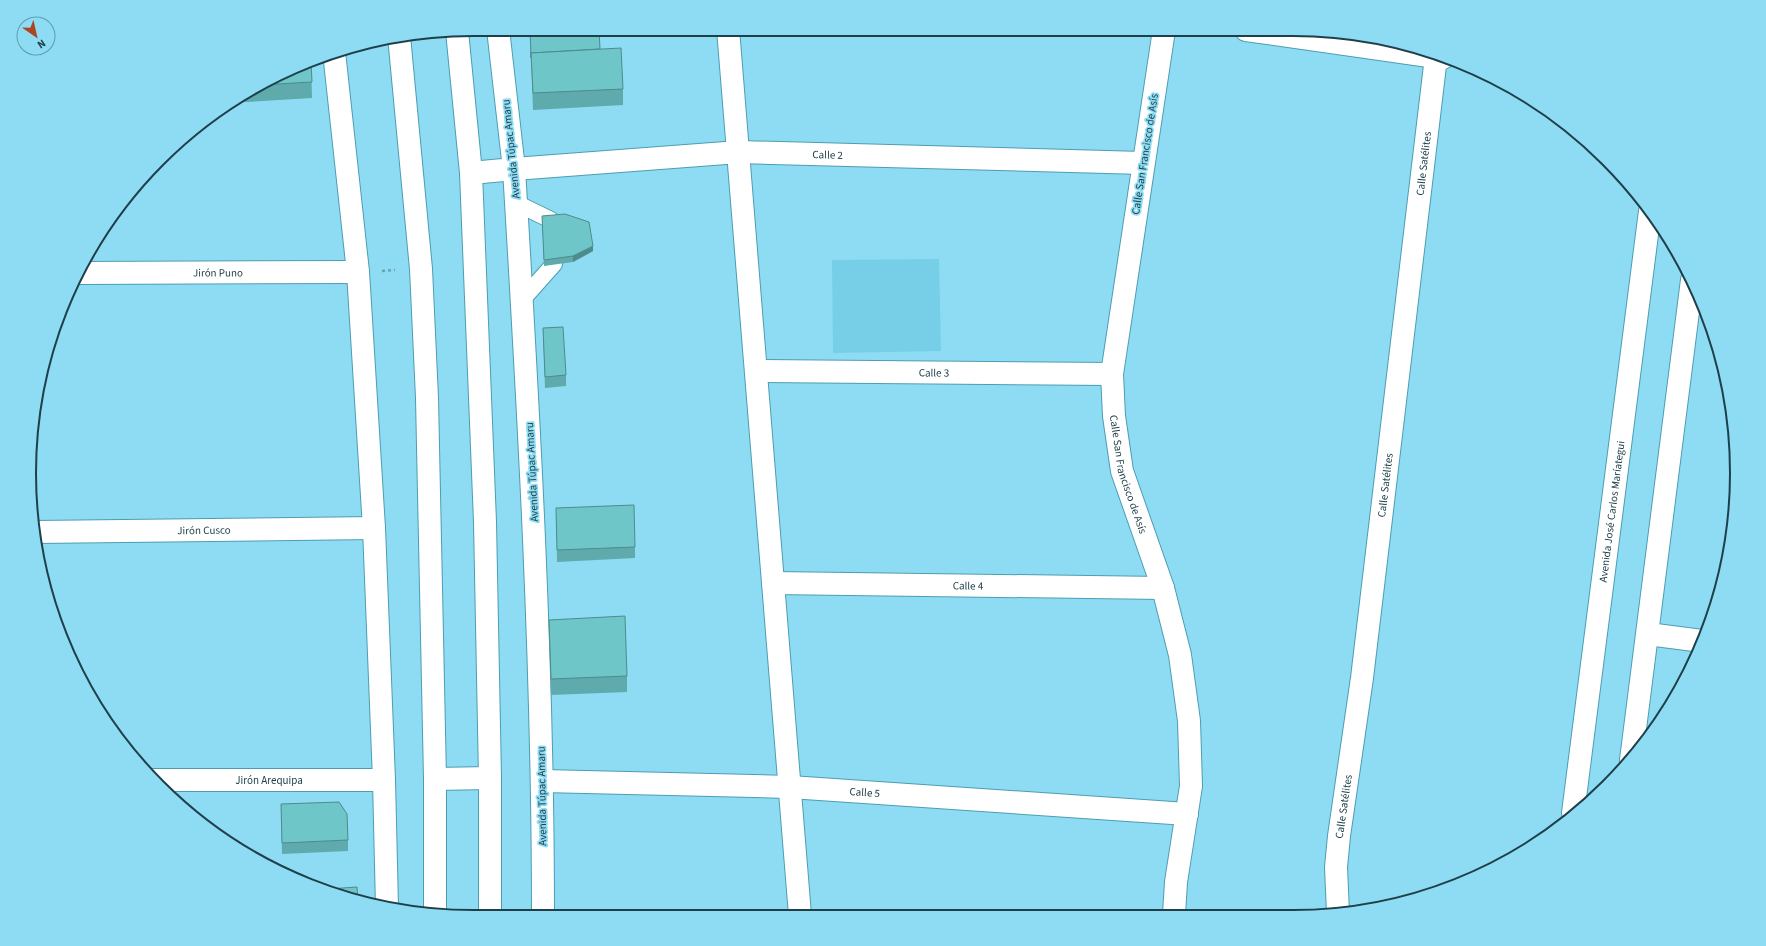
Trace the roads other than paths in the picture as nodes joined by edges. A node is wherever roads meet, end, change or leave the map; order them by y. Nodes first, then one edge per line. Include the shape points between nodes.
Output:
1 (499, 36) edge
2 (729, 36) edge
3 (1163, 36) edge
4 (1287, 36) edge
5 (458, 37) edge
6 (400, 42) edge
7 (1421, 55) edge
8 (335, 58) edge
9 (1439, 61) edge
10 (738, 152) junction
11 (1143, 163) junction
12 (514, 169) junction
13 (471, 173) junction
14 (516, 203) junction
15 (551, 220) edge
16 (1649, 220) edge
17 (554, 264) edge
18 (358, 272) junction
19 (85, 273) edge
20 (1691, 292) edge
21 (522, 300) junction
22 (756, 370) junction
23 (1112, 374) junction
24 (374, 528) junction
25 (40, 532) edge
26 (773, 583) junction
27 (1163, 588) junction
28 (1648, 634) junction
29 (1697, 640) edge
30 (1633, 748) edge
31 (490, 778) junction
32 (435, 779) junction
33 (162, 780) edge
34 (384, 780) junction
35 (543, 781) junction
36 (790, 787) junction
37 (1574, 808) edge
38 (1187, 814) junction
39 (387, 902) edge
40 (1338, 907) edge
41 (435, 908) edge
42 (490, 910) edge
43 (543, 910) edge
44 (800, 910) edge
45 (1174, 910) edge

1 - 12 main road, Avenida Túpac Amaru
2 - 10 main road
3 - 11 main road, Calle San Francisco de Asís
4 - 7 main road
5 - 13 main road
6 - 32 main road via 421,269 428,414
8 - 18 main road
9 - 40 main road, Calle Satélites via 1362,678 1339,836 1336,867
10 - 11 main road, Calle 2
10 - 12 main road, Calle 2
10 - 22 main road
11 - 23 main road, Calle San Francisco de Asís
12 - 13 main road, Calle 2
12 - 14 main road, Avenida Túpac Amaru
13 - 31 main road via 484,514
14 - 15 lane
14 - 21 main road, Avenida Túpac Amaru
16 - 37 main road, Avenida José Carlos Maríategui
17 - 21 lane
18 - 19 main road, Jirón Puno
18 - 24 main road
20 - 28 main road
21 - 35 main road, Avenida Túpac Amaru via 533,479
22 - 23 main road, Calle 3
22 - 26 main road
23 - 27 main road, Calle San Francisco de Asís via 1114,416 1122,471
24 - 25 main road, Jirón Cusco
24 - 34 main road
26 - 27 main road, Calle 4
26 - 36 main road
27 - 38 main road, Calle San Francisco de Asís via 1180,655 1189,721 1191,786
28 - 29 main road
28 - 30 main road
31 - 32 main road
31 - 42 main road
32 - 41 main road
33 - 34 main road, Jirón Arequipa
34 - 39 main road
35 - 36 main road, Calle 5
35 - 43 main road, Avenida Túpac Amaru
36 - 38 main road, Calle 5
36 - 44 main road
38 - 45 main road, Calle San Francisco de Asís

